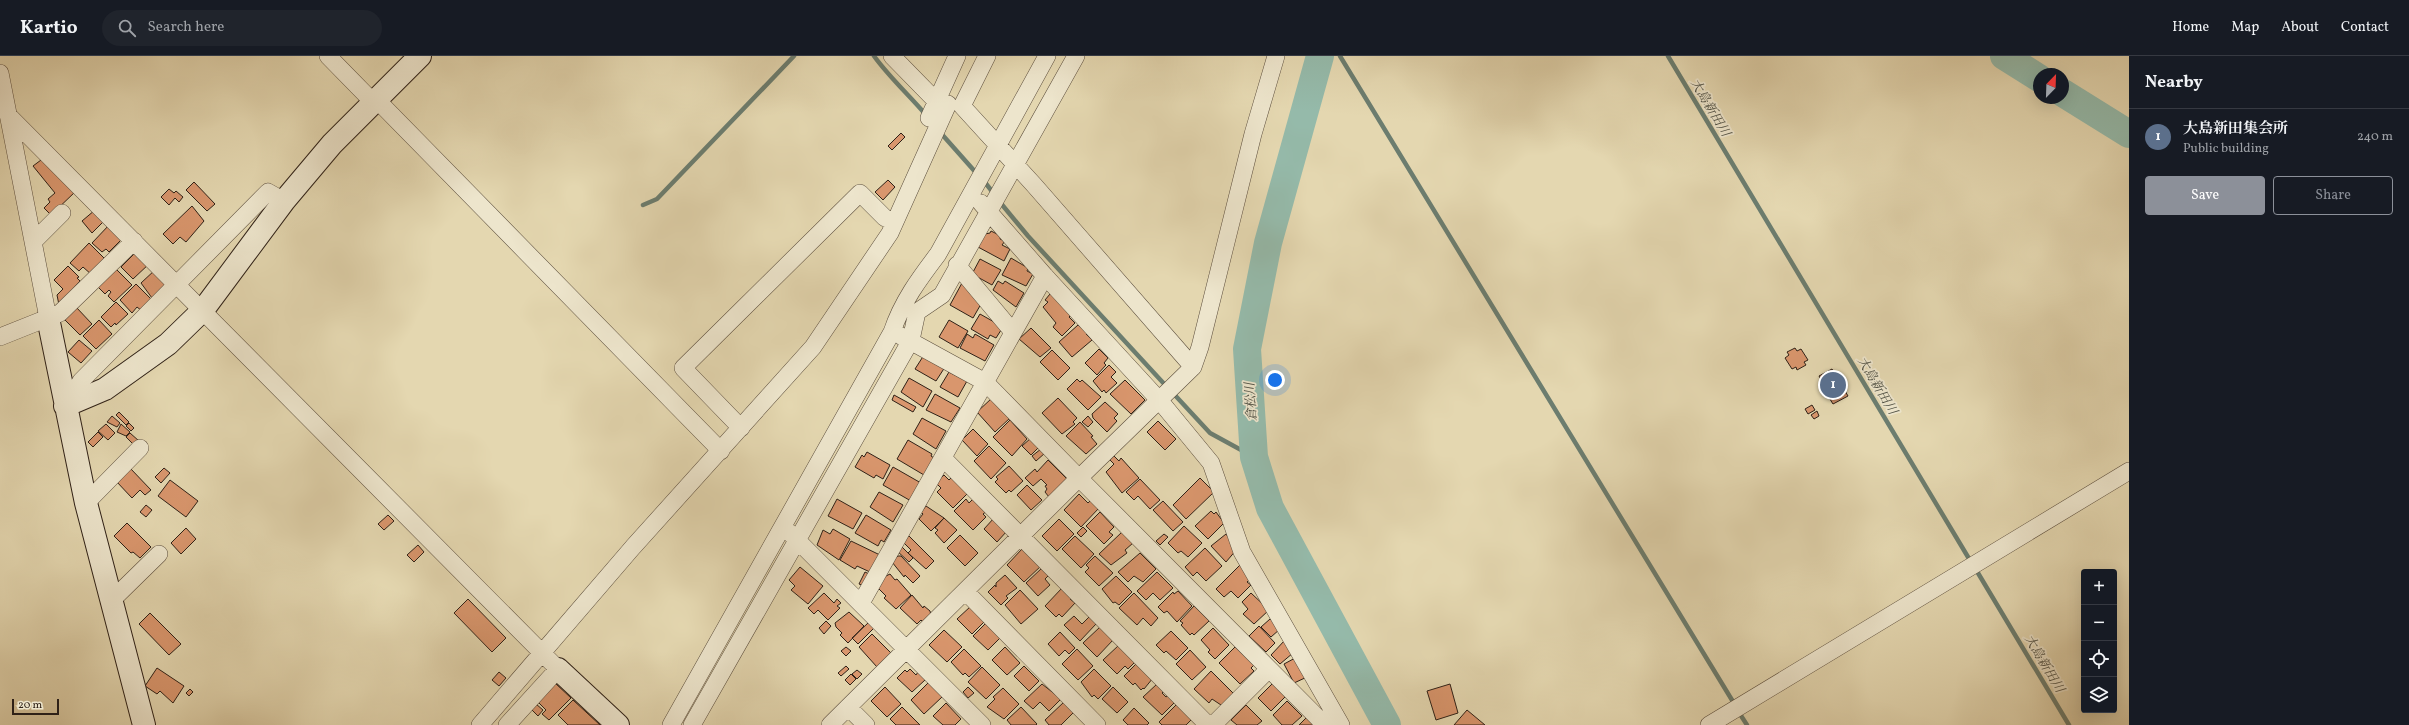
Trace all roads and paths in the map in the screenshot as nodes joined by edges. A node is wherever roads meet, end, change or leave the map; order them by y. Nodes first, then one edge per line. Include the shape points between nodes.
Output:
1 (328, 56) edge
2 (420, 56) edge
3 (892, 56) edge
4 (957, 56) edge
5 (987, 56) edge
6 (1047, 56) edge
7 (1076, 56) edge
8 (1272, 58) edge
9 (0, 73) edge
10 (375, 100) junction
11 (949, 104) junction
12 (8, 115) junction
13 (997, 144) junction
14 (1014, 164) junction
15 (971, 192) junction
16 (284, 201) junction
17 (988, 210) junction
18 (62, 213) dead end
19 (885, 218) junction
20 (134, 241) junction
21 (33, 242) junction
22 (957, 265) junction
23 (1045, 276) junction
24 (917, 281) junction
25 (177, 284) junction
26 (942, 295) junction
27 (203, 310) junction
28 (48, 318) junction
29 (892, 332) junction
30 (1013, 332) junction
31 (0, 338) edge
32 (911, 340) junction
33 (1193, 367) junction
34 (986, 382) junction
35 (1160, 401) junction
36 (65, 406) junction
37 (738, 424) junction
38 (140, 448) dead end
39 (721, 451) junction
40 (943, 458) junction
41 (2129, 471) edge
42 (1079, 478) junction
43 (86, 503) junction
44 (783, 526) junction
45 (1021, 535) junction
46 (798, 541) junction
47 (159, 554) dead end
48 (965, 591) junction
49 (111, 601) junction
50 (861, 604) junction
51 (906, 649) junction
52 (542, 654) junction
53 (558, 669) junction
54 (1268, 670) junction
55 (848, 706) junction
56 (144, 725) edge
57 (480, 725) edge
58 (507, 725) edge
59 (618, 725) edge
60 (670, 725) edge
61 (692, 725) edge
62 (830, 725) edge
63 (866, 725) edge
64 (982, 725) edge
65 (1097, 725) edge
66 (1208, 725) edge
67 (1213, 725) edge
68 (1325, 725) edge
69 (1341, 725) edge
70 (1709, 725) edge

1 - 10 street
2 - 10 street
3 - 11 street
4 - 11 street
5 - 11 street
6 - 13 street
7 - 14 street
8 - 33 street
9 - 12 street
10 - 16 street via 332,144
10 - 39 street
11 - 13 street
11 - 19 street
11 - 37 street via 890,233 813,347
12 - 20 street
12 - 21 street
13 - 14 street
13 - 15 street
14 - 17 street
14 - 33 street
15 - 17 street
15 - 24 street via 938,254
16 - 25 street via 268,192
16 - 27 street
17 - 22 street
17 - 23 street
18 - 21 street
19 - 37 street via 805,338
19 - 37 street via 860,193 683,368
20 - 25 street
20 - 28 street via 60,313
21 - 28 street
22 - 26 street
22 - 30 street
23 - 30 street
23 - 35 street
24 - 26 street
24 - 29 street via 899,311
25 - 27 street
25 - 36 street via 81,381
26 - 32 street via 917,312
27 - 36 street via 168,344 105,389
27 - 52 street
28 - 31 street
28 - 36 street
29 - 32 street
29 - 44 street
30 - 34 street
32 - 34 street
32 - 46 street
33 - 35 street
34 - 40 street
34 - 42 street
35 - 42 street
35 - 69 street via 1211,463 1242,552
36 - 43 street
37 - 39 street
38 - 43 street
39 - 52 street via 633,547
40 - 45 street
40 - 50 street
41 - 70 street
42 - 45 street
42 - 54 street
43 - 49 street
44 - 46 street
44 - 60 street
45 - 48 street
45 - 66 street
46 - 50 street
46 - 61 street
47 - 49 street
48 - 51 street
48 - 65 street
49 - 56 street
50 - 51 street
51 - 55 street
51 - 64 street
52 - 53 street
52 - 57 street
53 - 58 street
53 - 59 street
54 - 67 street
54 - 68 street
55 - 62 street
55 - 63 street

